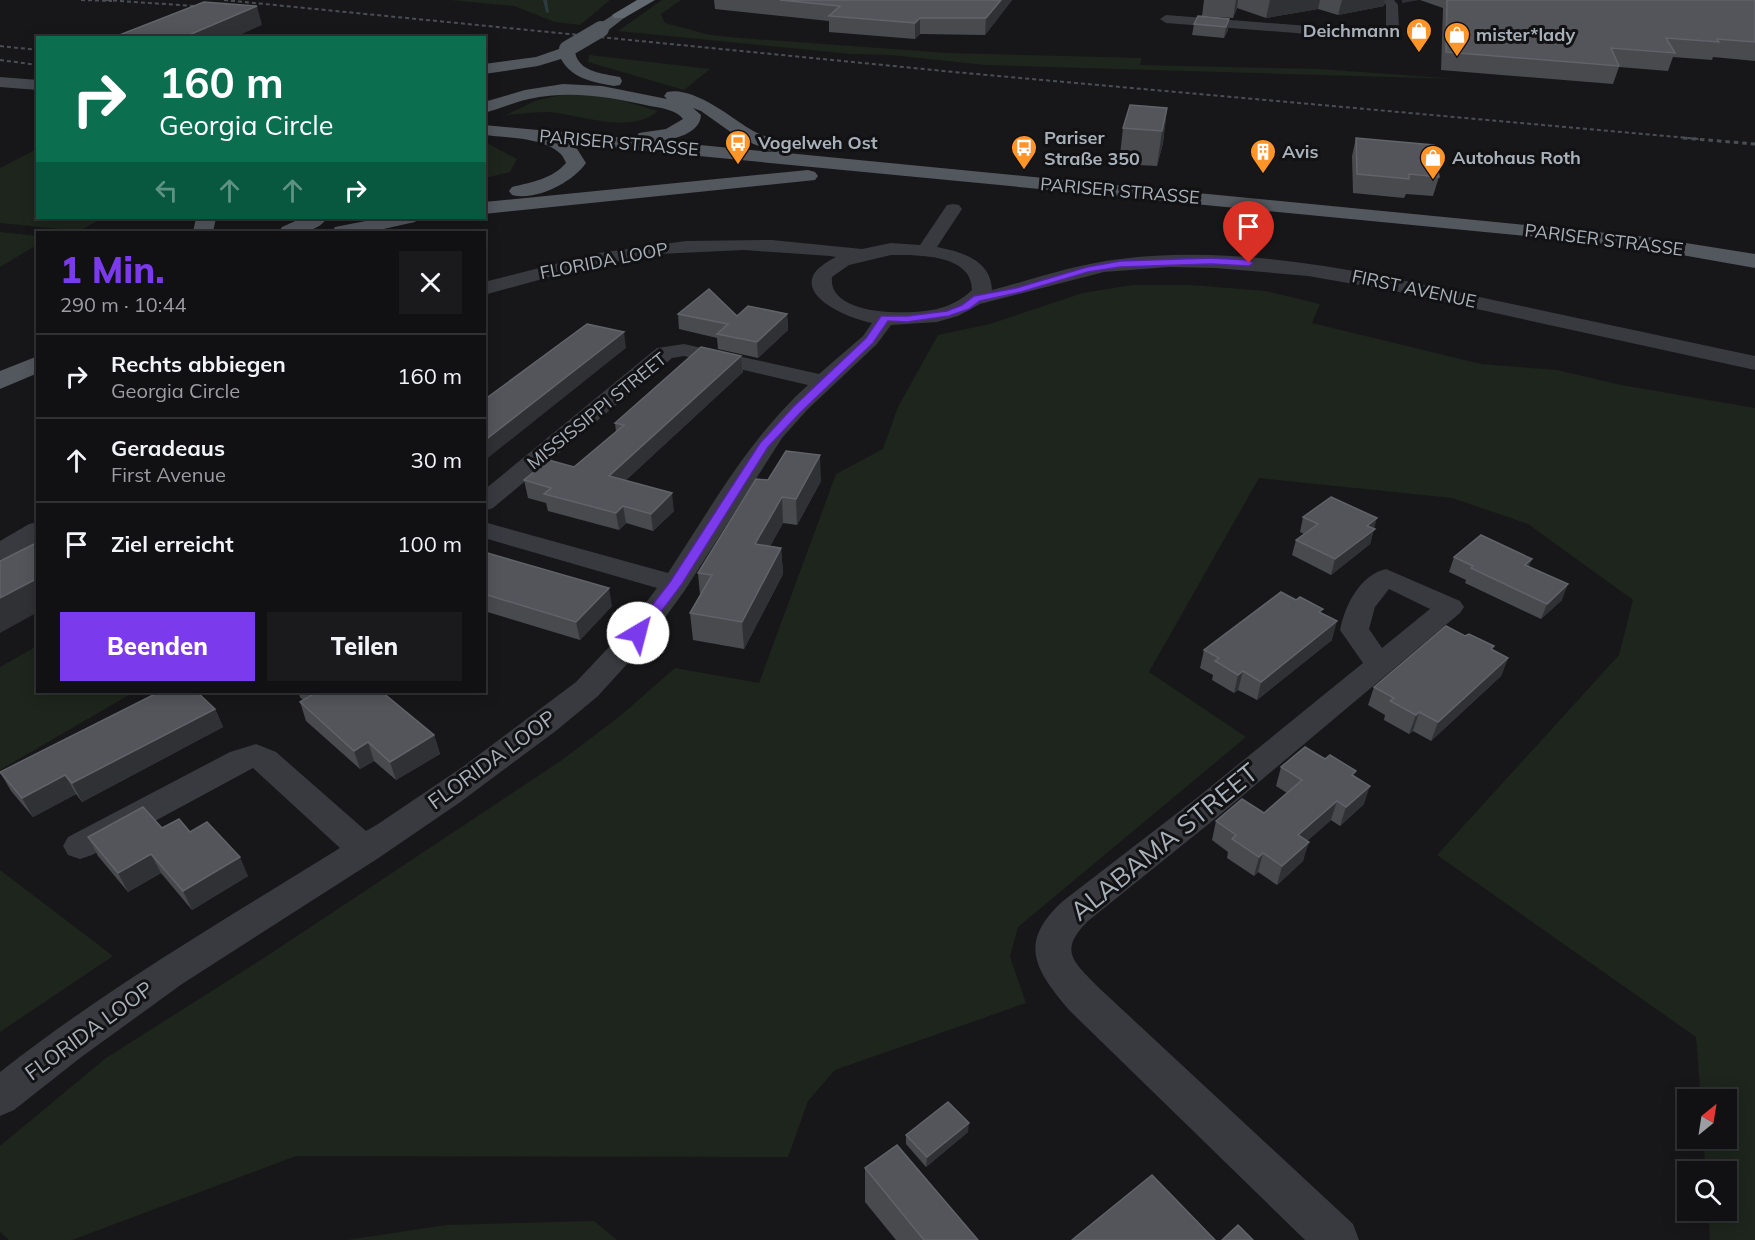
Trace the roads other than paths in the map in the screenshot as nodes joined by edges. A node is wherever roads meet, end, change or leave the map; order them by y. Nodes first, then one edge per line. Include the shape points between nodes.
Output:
1 (627, 0) edge
2 (638, 0) edge
3 (648, 0) edge
4 (1393, 2) edge
5 (1174, 4) dead end
6 (619, 15) junction
7 (564, 52) junction
8 (486, 69) edge
9 (0, 83) edge
10 (36, 87) edge
11 (489, 100) edge
12 (486, 125) edge
13 (486, 130) edge
14 (532, 135) junction
15 (616, 137) junction
16 (819, 157) junction
17 (920, 172) junction
18 (486, 195) edge
19 (486, 208) edge
20 (953, 209) dead end
21 (315, 219) edge
22 (403, 219) edge
23 (292, 231) edge
24 (348, 231) edge
25 (726, 244) junction
26 (926, 250) junction
27 (1755, 252) edge
28 (859, 254) junction
29 (1755, 261) edge
30 (993, 273) junction
31 (1069, 275) junction
32 (822, 281) junction
33 (486, 287) edge
34 (977, 298) junction
35 (885, 318) junction
36 (1755, 363) edge
37 (36, 364) edge
38 (0, 381) edge
39 (825, 382) junction
40 (486, 501) edge
41 (36, 531) edge
42 (486, 531) edge
43 (0, 552) edge
44 (675, 584) junction
45 (1380, 665) dead end
46 (80, 846) dead end
47 (365, 850) junction
48 (0, 1096) edge
49 (1337, 1240) edge

1 - 6 highway
2 - 6 highway
3 - 6 highway
4 - 5 street via 1392,28 1372,35 1163,24
6 - 7 main road, bridge
7 - 8 main road via 538,61
7 - 11 main road
7 - 16 main road via 578,70 689,100 767,145
9 - 10 main road
11 - 15 main road via 581,88 621,93 674,106 692,115 691,123 676,132
12 - 15 main road, PARISER STRASSE
13 - 14 main road, PARISER STRASSE
14 - 17 main road, PARISER STRASSE
14 - 18 main road via 568,148 576,163 571,171 533,188
15 - 16 main road, PARISER STRASSE
16 - 27 main road, PARISER STRASSE via 1556,225
17 - 19 main road via 854,171
17 - 29 main road, PARISER STRASSE via 1558,233
20 - 26 street
21 - 23 main road
22 - 24 main road
25 - 28 street, FLORIDA LOOP via 796,246
25 - 32 street, FLORIDA LOOP via 787,259
25 - 33 street, FLORIDA LOOP via 629,253
26 - 28 street via 891,249
26 - 30 street
28 - 32 street via 827,270
30 - 31 street, FIRST AVENUE via 1030,277
30 - 34 street
31 - 34 street, FIRST AVENUE
31 - 36 street, FIRST AVENUE via 1120,264 1164,261 1298,268 1391,283
32 - 35 street, FIRST AVENUE via 828,297 837,304
34 - 35 street, FIRST AVENUE via 949,313
35 - 39 street, FLORIDA LOOP via 870,340
37 - 38 main road
39 - 40 street, MISSISSIPPI STREET via 684,350 664,353
39 - 44 street, FLORIDA LOOP via 764,445
41 - 43 street
42 - 44 street
44 - 47 street, FLORIDA LOOP via 626,650 585,690 460,786
45 - 49 street, ALABAMA STREET via 1072,914 1054,935 1053,951 1059,971 1084,999
46 - 47 street via 256,754
47 - 48 street, FLORIDA LOOP via 145,990 56,1051

